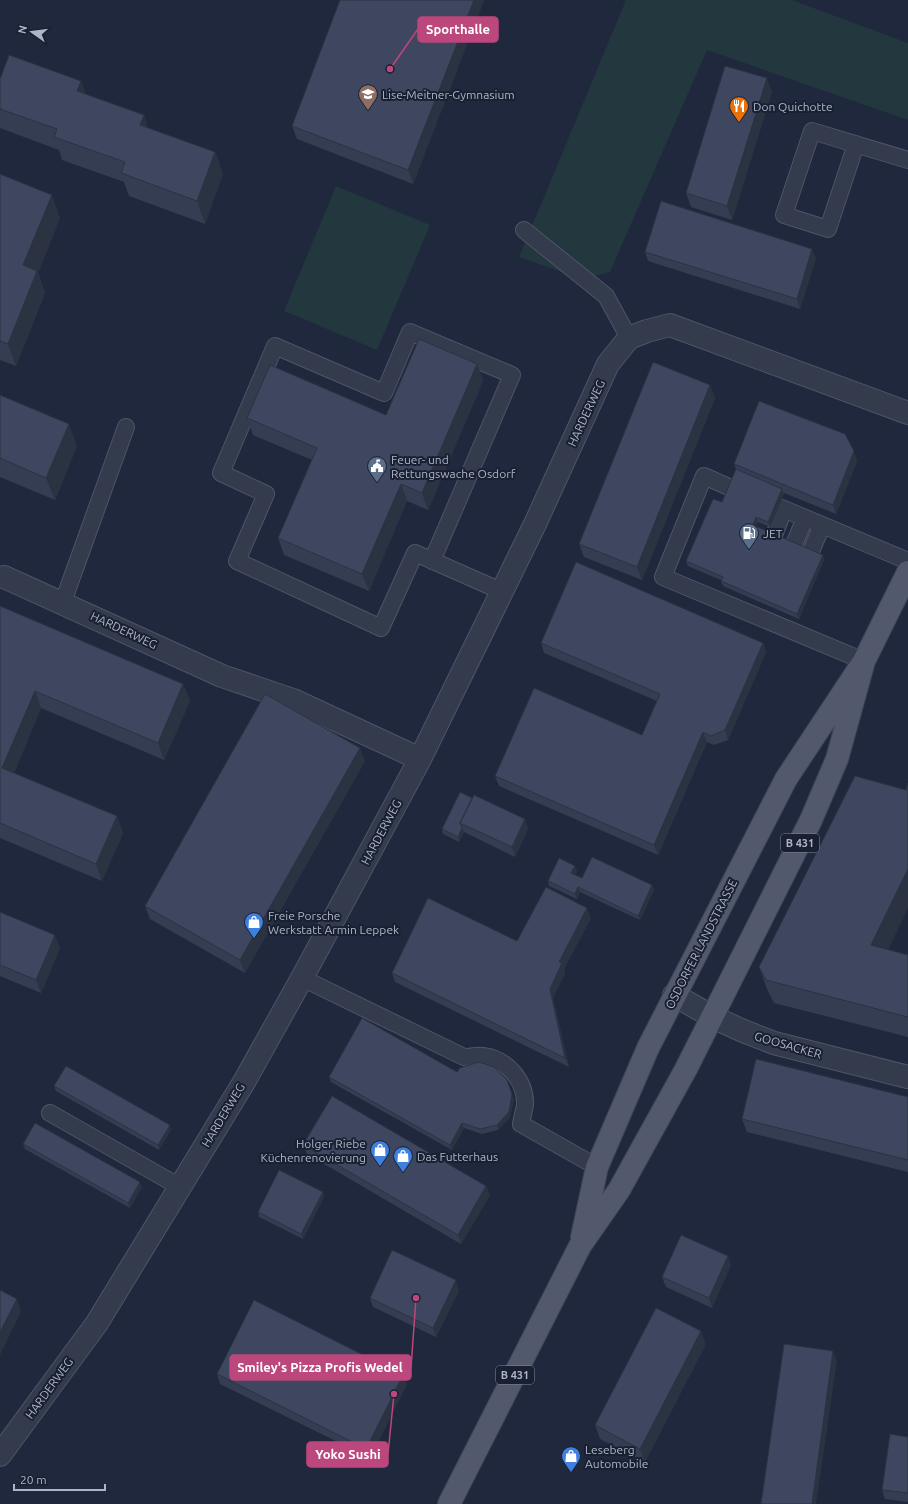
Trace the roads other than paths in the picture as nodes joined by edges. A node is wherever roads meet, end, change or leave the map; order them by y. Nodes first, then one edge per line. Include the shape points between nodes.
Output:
1 (856, 144) junction
2 (908, 160) edge
3 (524, 230) dead end
4 (628, 338) junction
5 (908, 413) edge
6 (126, 427) dead end
7 (731, 488) edge
8 (805, 518) junction
9 (822, 525) junction
10 (773, 538) edge
11 (793, 547) edge
12 (810, 554) edge
13 (432, 561) junction
14 (908, 561) edge
15 (908, 572) edge
16 (4, 577) dead end
17 (501, 591) junction
18 (63, 602) junction
19 (864, 661) junction
20 (420, 759) junction
21 (302, 978) junction
22 (674, 995) junction
23 (712, 1017) junction
24 (908, 1077) edge
25 (50, 1114) dead end
26 (597, 1166) junction
27 (180, 1187) junction
28 (580, 1246) junction
29 (0, 1455) edge
30 (449, 1504) edge

1 - 1 lane via 812,131 784,214 828,229
1 - 2 lane
3 - 4 lane via 606,296
4 - 5 street, HARDERWEG via 647,330 670,325
4 - 17 street, HARDERWEG via 608,364 535,524
6 - 18 lane
7 - 19 lane via 704,476 663,577 745,603
8 - 9 lane
8 - 10 lane via 782,508
8 - 11 lane
9 - 12 lane
9 - 14 lane
13 - 13 lane via 414,553 381,628 237,561 266,494 221,473 275,346 384,393 410,332 512,375
13 - 17 lane
15 - 19 main road, OSDORFER LANDSTRASSE / B 431
16 - 18 street, HARDERWEG
17 - 20 street, HARDERWEG
18 - 20 street, HARDERWEG via 222,676 293,700
19 - 22 main road, OSDORFER LANDSTRASSE / B 431 via 786,779
19 - 23 main road, OSDORFER LANDSTRASSE / B 431 via 832,772 811,820
20 - 21 street, HARDERWEG
21 - 26 lane via 464,1057 482,1055 500,1061 513,1072 523,1088 525,1105 521,1124
21 - 27 street, HARDERWEG via 244,1082
22 - 23 street, GOOSACKER
22 - 26 main road, OSDORFER LANDSTRASSE / B 431
23 - 24 street, GOOSACKER via 774,1043
23 - 28 main road, OSDORFER LANDSTRASSE / B 431 via 619,1190
25 - 27 lane
26 - 28 main road, OSDORFER LANDSTRASSE / B 431
27 - 29 street, HARDERWEG via 97,1323
28 - 30 main road, OSDORFER LANDSTRASSE / B 431

